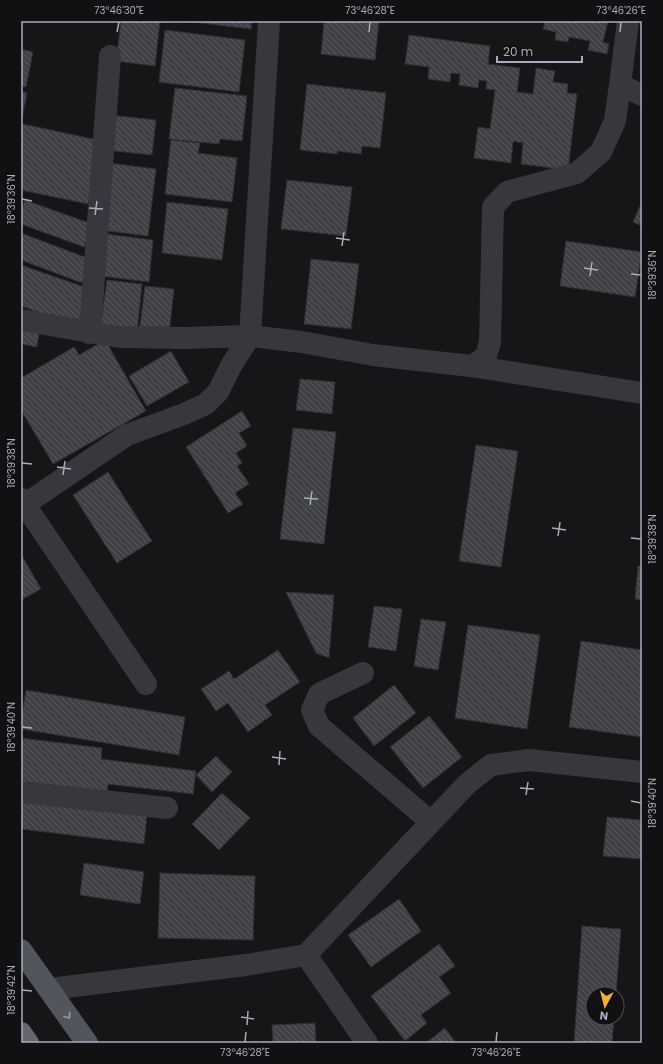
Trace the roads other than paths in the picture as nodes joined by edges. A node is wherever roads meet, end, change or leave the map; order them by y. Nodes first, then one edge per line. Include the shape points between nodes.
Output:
1 (269, 21) edge
2 (632, 25) edge
3 (110, 56) dead end
4 (620, 85) junction
5 (642, 95) edge
6 (21, 320) edge
7 (90, 332) junction
8 (250, 336) junction
9 (471, 366) junction
10 (642, 393) edge
11 (22, 503) edge
12 (363, 674) dead end
13 (146, 684) dead end
14 (642, 772) edge
15 (21, 792) edge
16 (167, 808) dead end
17 (431, 822) junction
18 (21, 950) edge
19 (306, 955) junction
20 (49, 989) junction
21 (21, 1034) edge
22 (28, 1043) edge
23 (87, 1043) edge
24 (367, 1043) edge

1 - 8 street
2 - 4 street
3 - 7 street
4 - 5 street
4 - 9 street via 615,121 601,152 577,174 507,192 493,207 490,342 486,356
6 - 7 street
7 - 8 street via 119,338
8 - 9 street via 302,342 373,355
8 - 11 street via 218,392 206,404 128,435
9 - 10 street
11 - 13 street
12 - 17 street via 319,694 312,710 319,726
14 - 17 street via 529,760 491,765 467,784
15 - 16 street
17 - 19 street
18 - 20 main road
19 - 20 street via 246,965
19 - 24 street
20 -> 23 main road
21 - 22 highway

